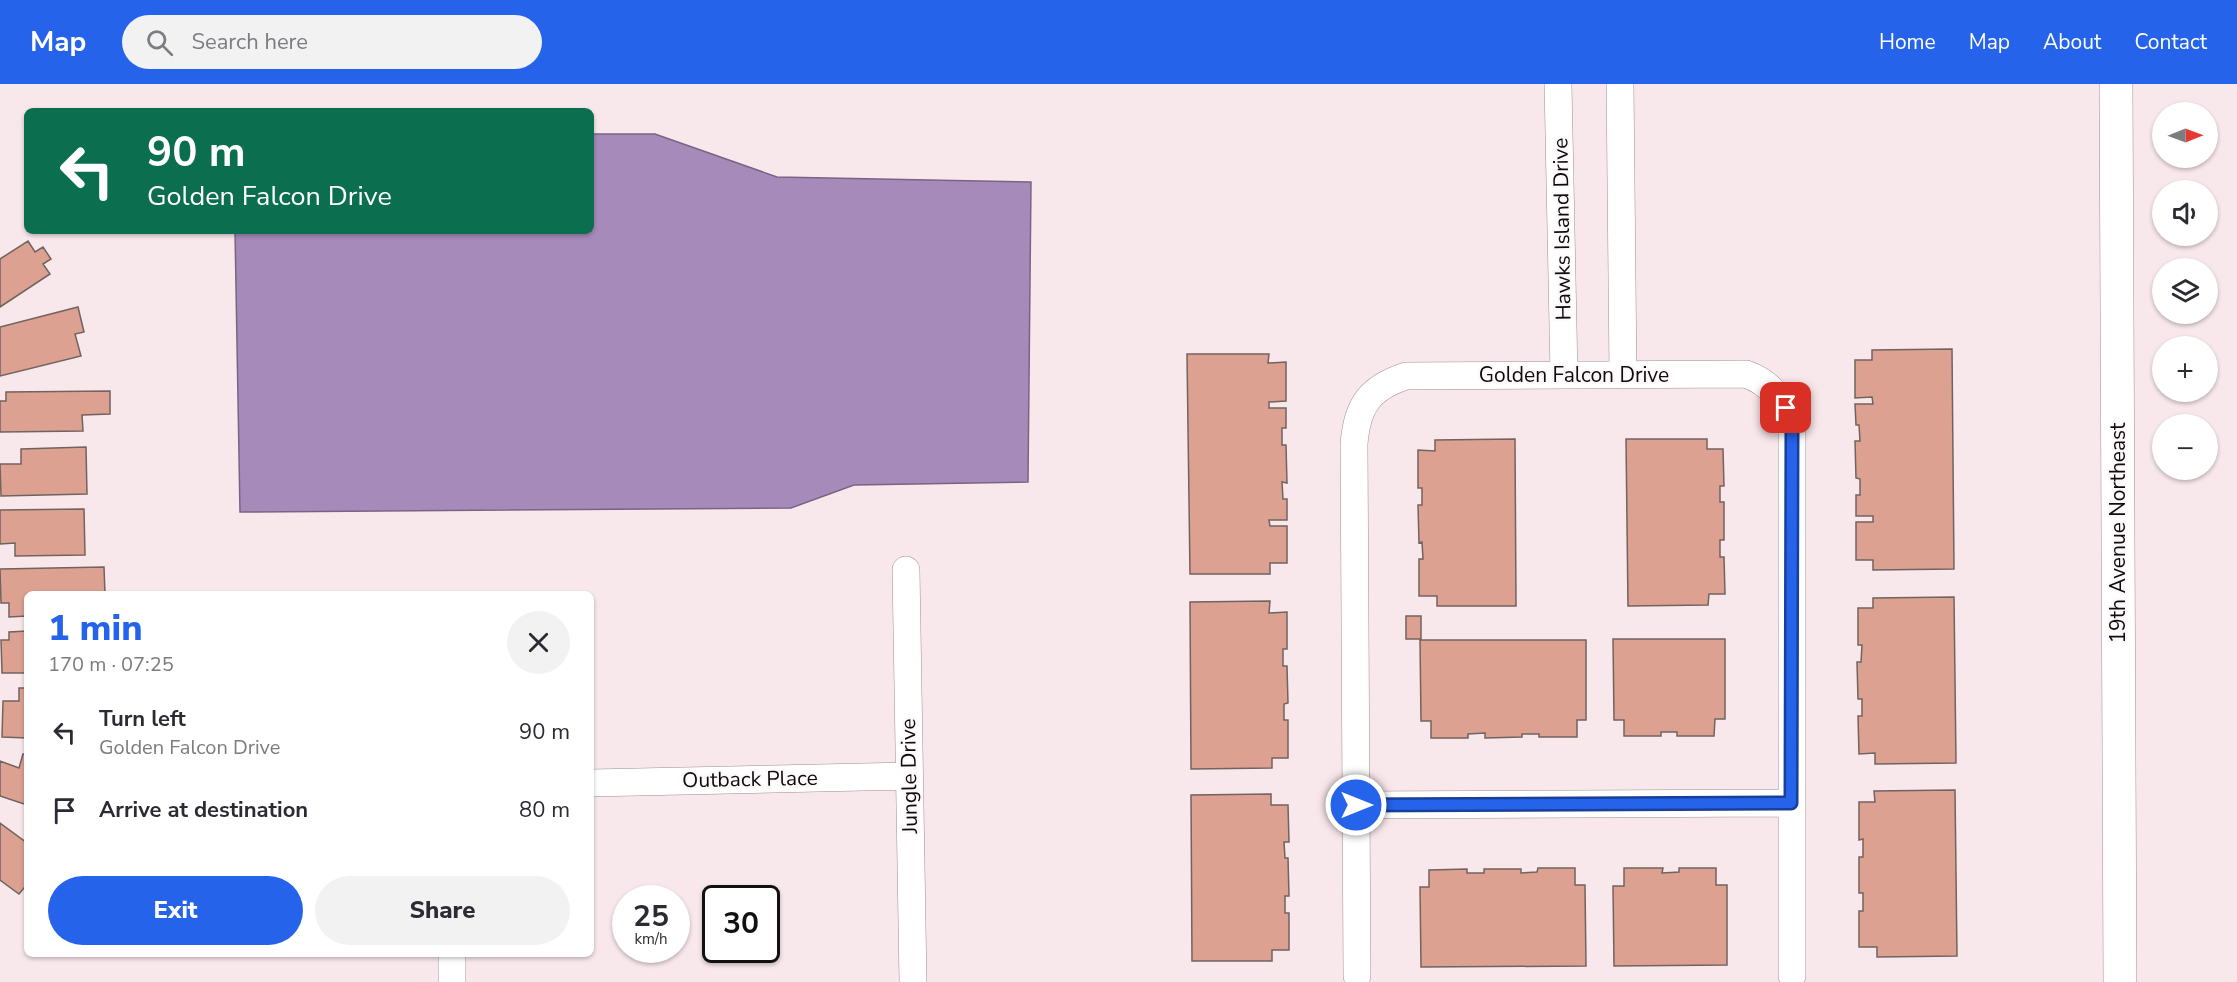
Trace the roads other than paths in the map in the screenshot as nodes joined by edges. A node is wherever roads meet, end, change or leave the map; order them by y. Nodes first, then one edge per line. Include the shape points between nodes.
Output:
1 (1558, 84) edge
2 (1620, 84) edge
3 (2116, 84) edge
4 (1563, 375) junction
5 (1623, 375) junction
6 (906, 570) dead end
7 (908, 776) junction
8 (594, 783) edge
9 (1791, 803) junction
10 (1356, 805) junction
11 (452, 957) edge
12 (1357, 976) dead end
13 (1792, 976) dead end
14 (452, 982) edge
15 (913, 982) edge
16 (2120, 982) edge

1 - 4 street, Hawks Island Drive
2 - 5 street
3 - 16 street, 19th Avenue Northeast
4 - 5 street, Golden Falcon Drive
4 - 10 street, Golden Falcon Drive via 1406,376 1384,383 1369,396 1356,418
5 - 9 street, Golden Falcon Drive via 1746,374 1763,380 1786,408 1792,425
6 - 7 street, Jungle Drive
7 - 8 street, Outback Place
7 - 15 street, Jungle Drive
9 - 10 street
9 - 13 street, Golden Falcon Drive
10 - 12 street, Golden Falcon Drive
11 - 14 street

